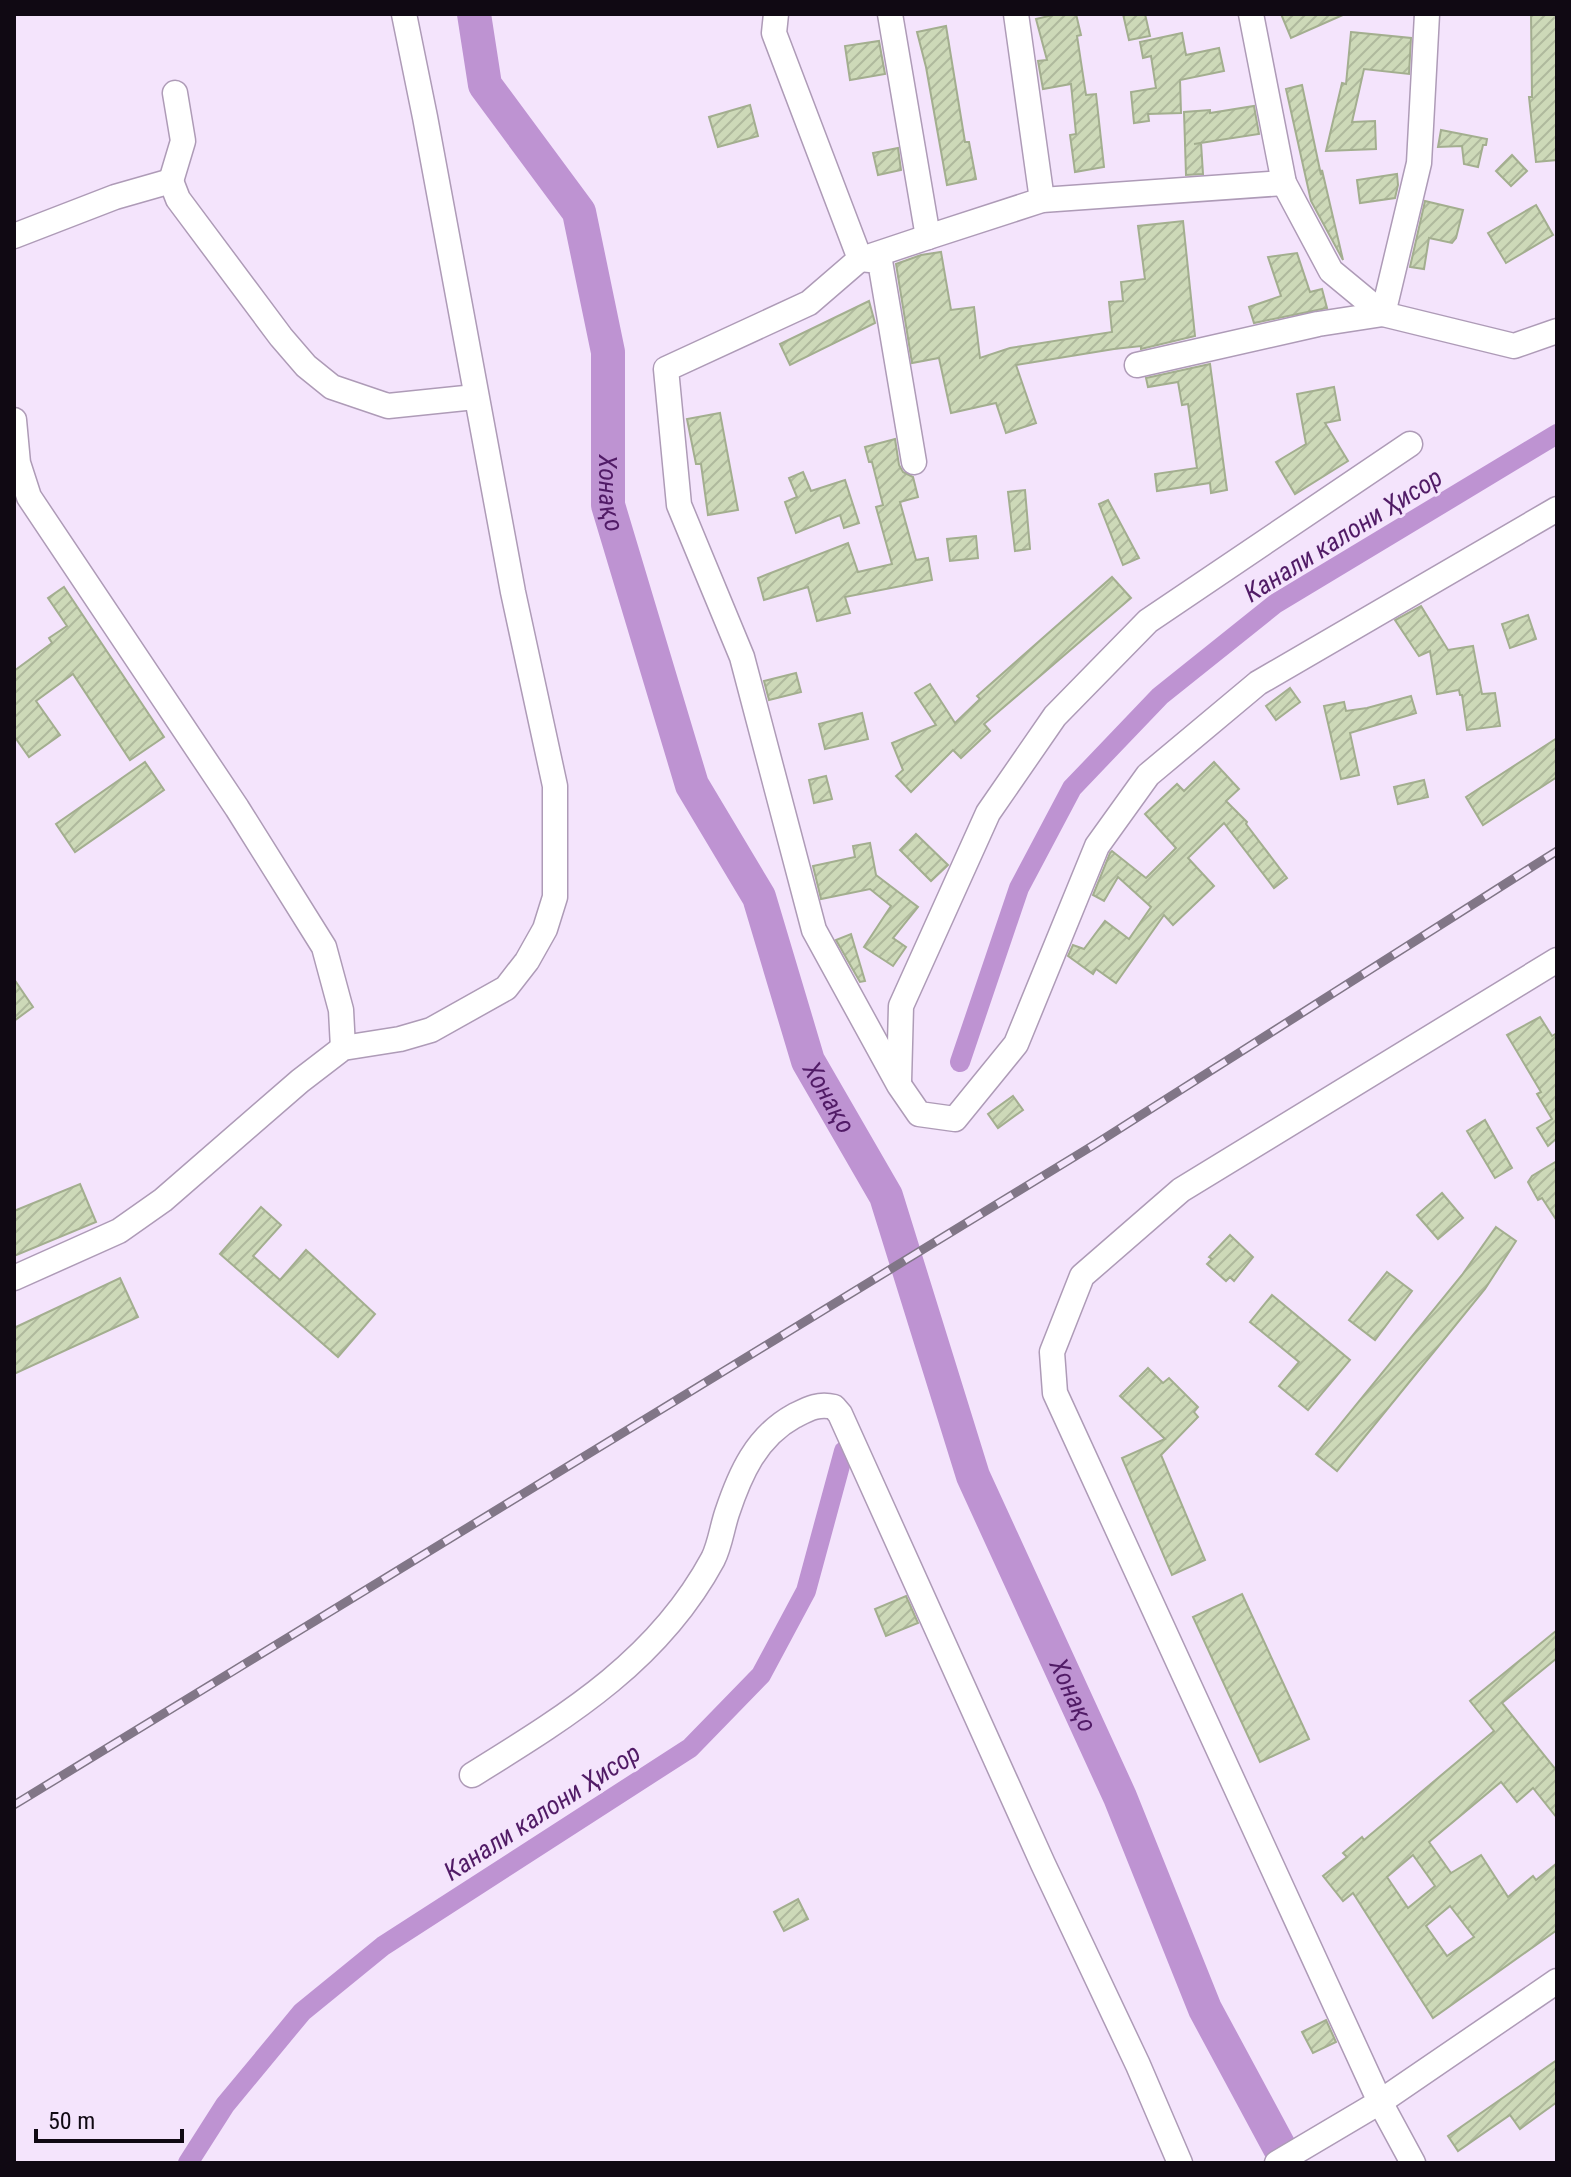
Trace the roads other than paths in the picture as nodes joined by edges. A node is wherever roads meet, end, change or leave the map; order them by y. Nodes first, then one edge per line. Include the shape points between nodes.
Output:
1 (404, 14) edge
2 (776, 14) edge
3 (890, 14) edge
4 (1016, 14) edge
5 (1251, 14) edge
6 (1427, 14) edge
7 (175, 93) dead end
8 (171, 181) junction
9 (1284, 183) junction
10 (1042, 200) junction
11 (14, 236) edge
12 (928, 237) junction
13 (860, 259) junction
14 (1383, 314) junction
15 (1557, 331) edge
16 (1137, 365) dead end
17 (475, 397) junction
18 (14, 420) edge
19 (1410, 444) dead end
20 (914, 462) dead end
21 (1557, 509) edge
22 (1557, 960) edge
23 (343, 1048) junction
24 (899, 1085) junction
25 (14, 1278) edge
26 (472, 1775) dead end
27 (1557, 1981) edge
28 (1380, 2102) junction
29 (1180, 2163) edge
30 (1277, 2163) edge
31 (1413, 2163) edge

1 - 17 street
2 - 13 street via 774,33
3 - 12 street
4 - 10 street
5 - 9 street
6 - 14 street via 1419,163
7 - 8 street via 183,141
8 - 11 street
8 - 17 street via 178,199 281,337 327,384 388,406
9 - 10 street
9 - 14 street via 1331,271
10 - 12 street
12 - 13 street
13 - 20 street via 880,261
13 - 24 street via 809,303 666,369 679,505 742,657 814,930
14 - 15 street via 1514,346
14 - 16 street
17 - 23 street via 555,786 555,897 545,929 506,988 431,1030
18 - 23 street via 18,463 29,497 324,947 341,1010
19 - 24 street via 1148,621 1055,716 988,813 901,1006
21 - 24 street via 1258,683 1148,775 1097,846 1016,1044 955,1119 919,1114
22 - 28 street via 1181,1190 1082,1276 1052,1352 1055,1393
23 - 25 street via 130,1224
26 - 29 street via 566,1716 668,1628 715,1556 744,1467 758,1446 813,1406 834,1407
27 - 28 street
28 - 30 street
28 - 31 street

